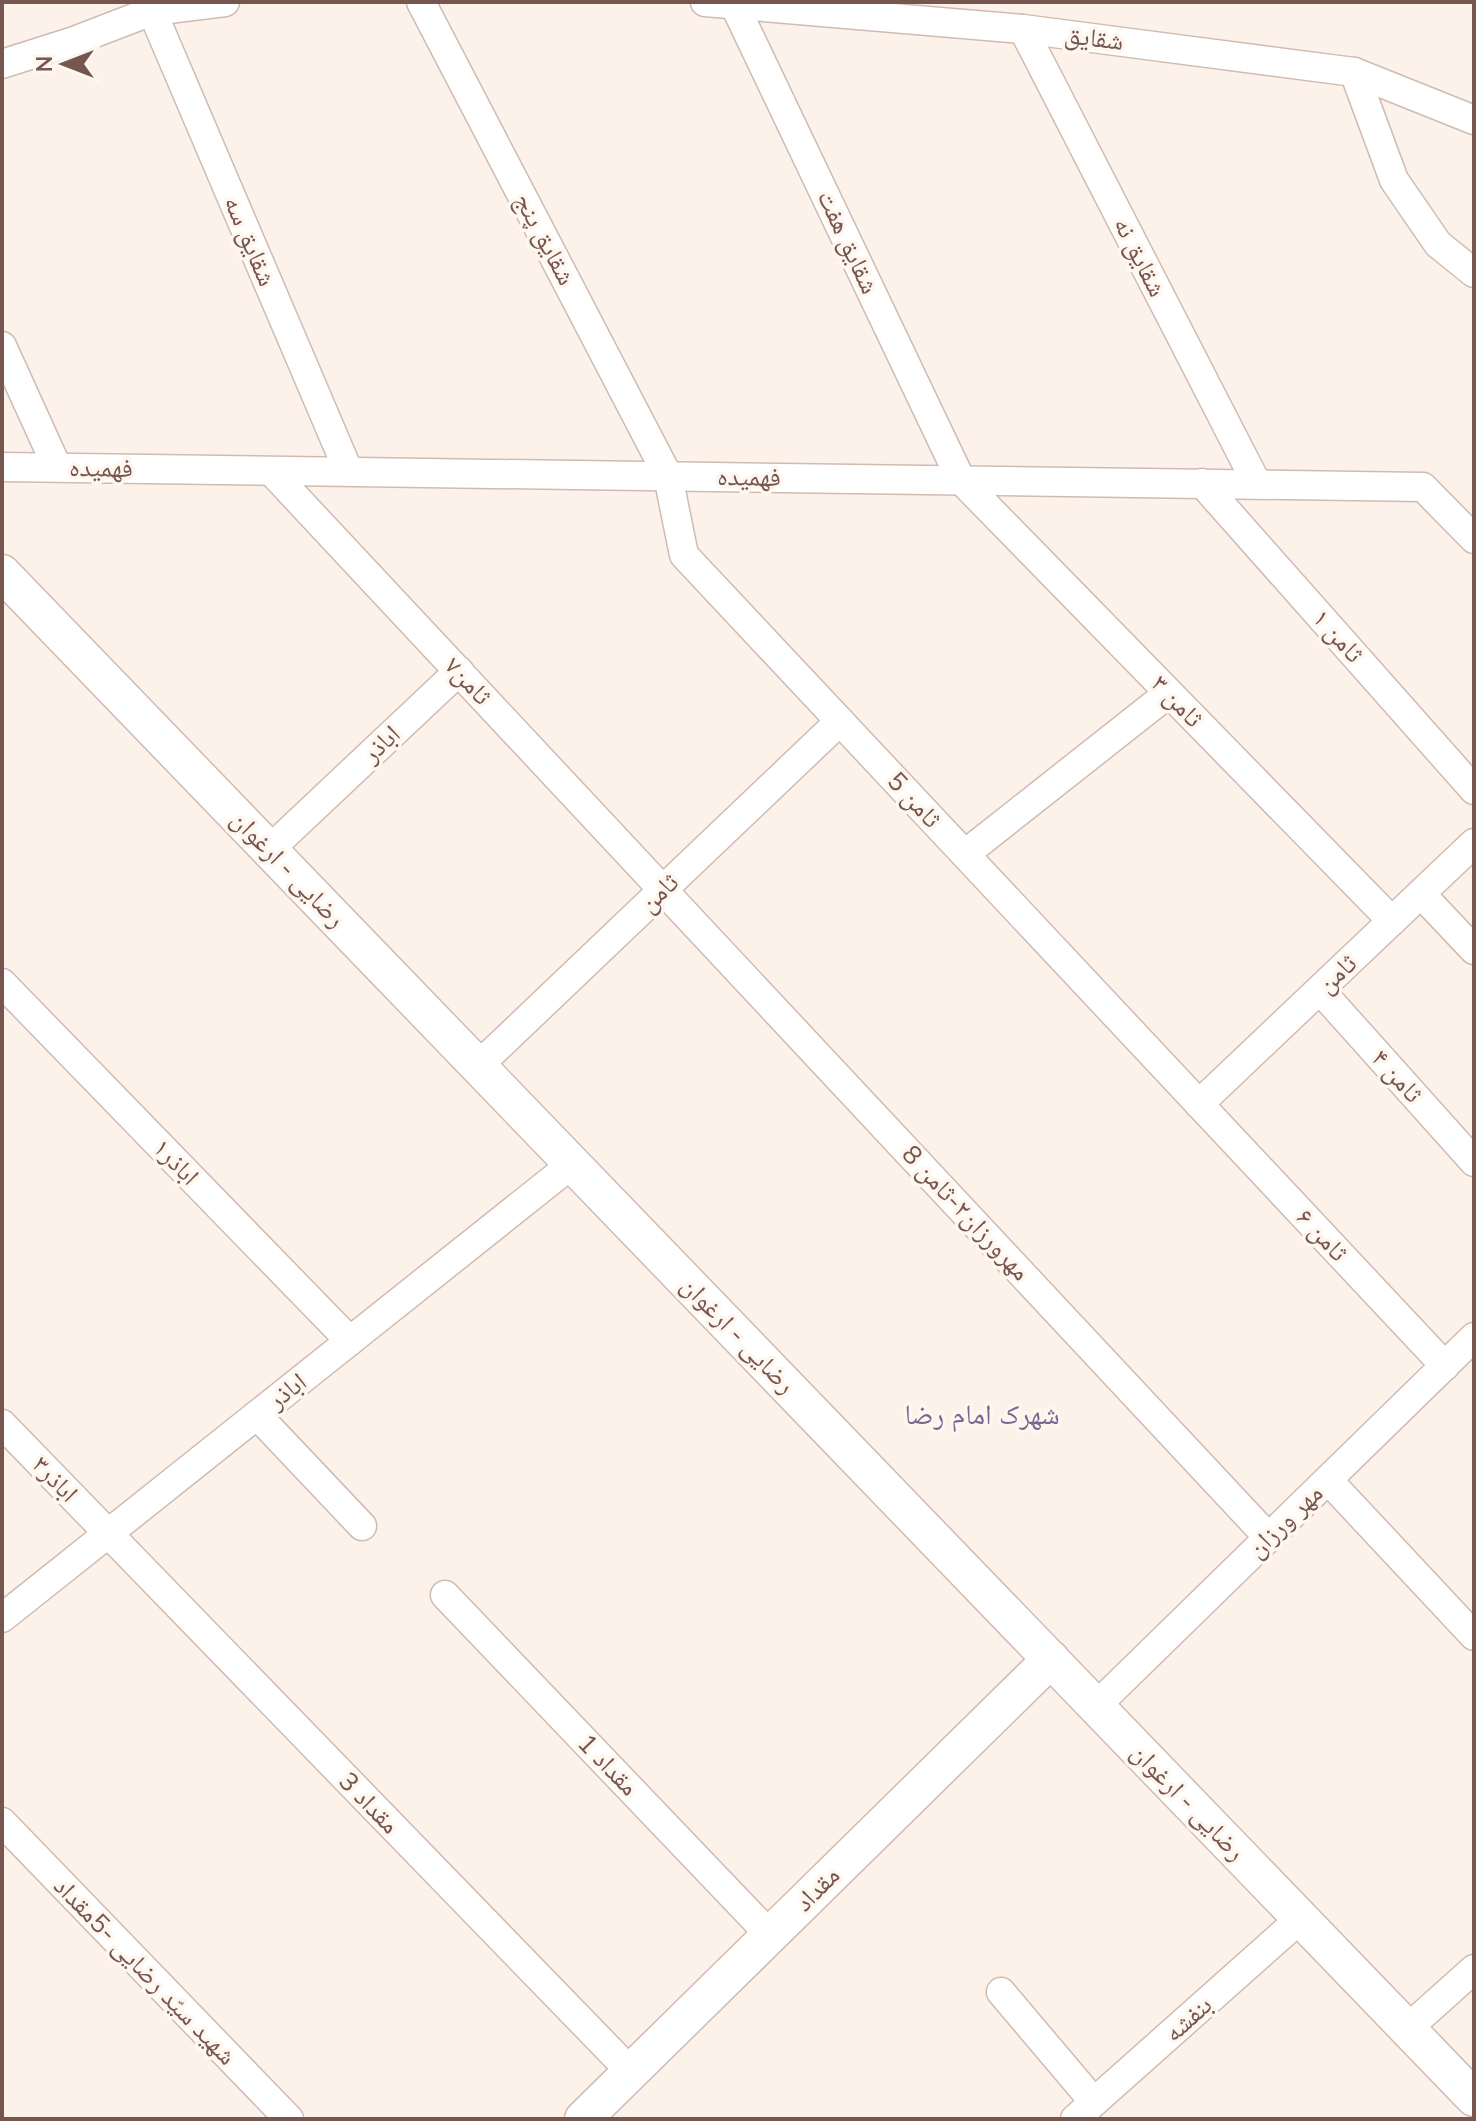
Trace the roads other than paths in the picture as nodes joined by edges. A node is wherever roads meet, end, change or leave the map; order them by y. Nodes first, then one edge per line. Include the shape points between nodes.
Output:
1 (225, 2) edge
2 (421, 2) edge
3 (705, 2) edge
4 (734, 4) edge
5 (149, 7) edge
6 (1023, 29) junction
7 (2, 64) edge
8 (1354, 72) junction
9 (1474, 120) edge
10 (1474, 273) edge
11 (2, 346) edge
12 (2, 467) edge
13 (57, 467) junction
14 (348, 470) junction
15 (272, 472) junction
16 (668, 476) junction
17 (961, 480) junction
18 (1202, 483) junction
19 (1257, 484) junction
20 (1474, 539) edge
21 (2, 573) edge
22 (459, 671) junction
23 (1169, 693) junction
24 (840, 721) junction
25 (1474, 790) edge
26 (1474, 843) edge
27 (269, 850) junction
28 (965, 854) junction
29 (663, 890) junction
30 (1421, 894) junction
31 (1392, 921) junction
32 (1474, 950) edge
33 (2, 983) edge
34 (1320, 990) junction
35 (478, 1066) junction
36 (1199, 1104) junction
37 (1474, 1162) edge
38 (572, 1164) junction
39 (1474, 1337) edge
40 (350, 1341) junction
41 (1445, 1366) junction
42 (257, 1415) junction
43 (2, 1424) edge
44 (1328, 1480) junction
45 (362, 1526) dead end
46 (108, 1534) junction
47 (1268, 1537) junction
48 (445, 1595) dead end
49 (2, 1618) edge
50 (1474, 1636) edge
51 (1051, 1659) junction
52 (1096, 1706) junction
53 (2, 1822) edge
54 (1301, 1918) junction
55 (770, 1935) junction
56 (1474, 1969) edge
57 (1001, 1992) dead end
58 (1407, 2029) junction
59 (631, 2072) junction
60 (1474, 2098) edge
61 (1084, 2111) edge
62 (289, 2119) edge
63 (583, 2119) edge

1 - 5 street
2 - 16 street, شقایق پنج
3 - 4 street, شقایق
4 - 6 street, شقایق
4 - 17 street, شقایق هفت
5 - 7 street via 74,41
5 - 14 street, شقایق سه
6 - 8 street, شقایق
6 - 19 street, شقایق نه
8 - 9 street, شقایق
8 - 10 street via 1394,180 1438,244
11 - 13 street
12 - 13 street, فهمیده
13 - 15 street, فهمیده
14 - 15 street, فهمیده
14 - 16 street, فهمیده
15 - 22 street, ثامن۷
16 - 17 street, فهمیده
16 - 24 street, ثامن 5 via 684,555
17 - 18 street, فهمیده
17 - 23 street, ثامن ۳
18 - 19 street, فهمیده
18 - 25 street, ثامن ۱
19 - 20 street, فهمیده via 1423,487
21 - 27 street, رضایی - ارغوان
22 - 27 street, اباذر
22 - 29 street, ثامن۷
23 - 28 street
23 - 31 street, ثامن ۳
24 - 28 street, ثامن 5
24 - 29 street, ثامن
26 - 30 street, ثامن
27 - 35 street, رضایی - ارغوان
28 - 36 street, ثامن 5
29 - 35 street, ثامن
29 - 47 street, مهرورزان۲-ثامن 8
30 - 31 street, ثامن
30 - 32 street
31 - 34 street, ثامن
33 - 40 street, اباذر۱
34 - 36 street, ثامن
34 - 37 street, ثامن ۴
35 - 38 street, رضایی - ارغوان
36 - 41 street, ثامن ۶
38 - 40 street, اباذر
38 - 51 street, رضایی - ارغوان
39 - 41 street, مهر ورزان
40 - 42 street, اباذر
41 - 44 street, مهر ورزان
42 - 45 street
42 - 46 street, اباذر
43 - 46 street, اباذر۳
44 - 47 street, مهر ورزان
44 - 50 street
46 - 49 street, اباذر
46 - 59 street, مقداد 3
47 - 52 street, مهر ورزان
48 - 55 street, مقداد 1
51 - 52 street, رضایی - ارغوان
51 - 55 street, مقداد
52 - 54 street, رضایی - ارغوان
53 - 62 street, شهید سیّد‌ رضایی -5مقداد
54 - 58 street, رضایی - ارغوان
54 - 61 street, بنفشه
55 - 59 street, مقداد
56 - 58 street
57 - 61 street
58 - 60 street, رضایی - ارغوان
59 - 63 street, مقداد

